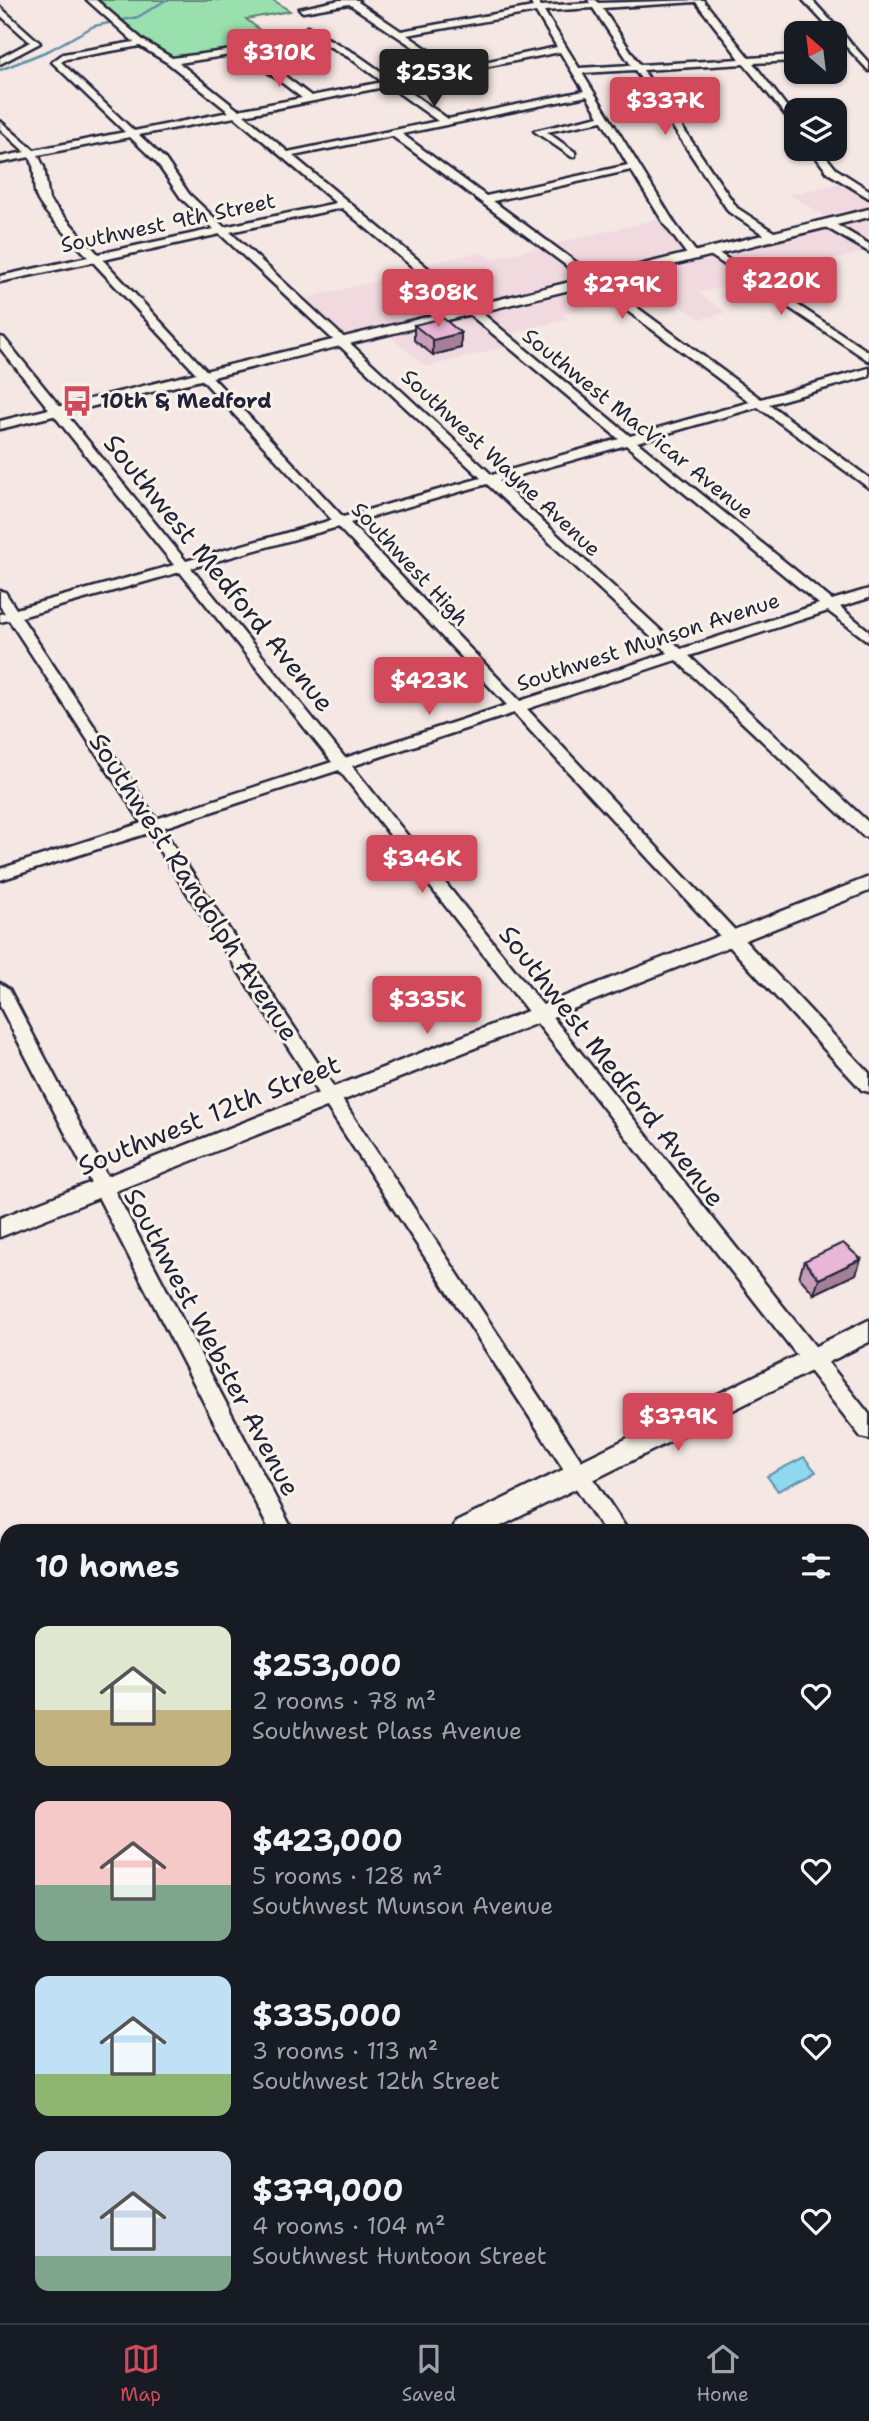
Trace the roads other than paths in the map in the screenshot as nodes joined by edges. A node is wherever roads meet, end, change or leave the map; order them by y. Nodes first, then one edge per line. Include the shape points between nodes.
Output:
1 (91, 0) edge
2 (353, 0) edge
3 (696, 0) edge
4 (807, 0) edge
5 (594, 3) edge
6 (535, 4) edge
7 (303, 9) dead end
8 (0, 10) edge
9 (307, 30) dead end
10 (400, 34) junction
11 (141, 43) junction
12 (563, 49) junction
13 (857, 54) junction
14 (869, 54) edge
15 (847, 55) edge
16 (784, 59) edge
17 (0, 61) edge
18 (171, 61) junction
19 (746, 61) junction
20 (637, 68) junction
21 (869, 68) edge
22 (453, 71) junction
23 (576, 71) junction
24 (392, 82) junction
25 (590, 93) junction
26 (309, 99) junction
27 (784, 110) edge
28 (236, 113) junction
29 (606, 117) junction
30 (446, 122) junction
31 (0, 124) edge
32 (394, 133) junction
33 (132, 134) junction
34 (31, 153) junction
35 (572, 154) dead end
36 (285, 155) junction
37 (0, 160) edge
38 (824, 161) edge
39 (635, 166) junction
40 (869, 195) edge
41 (484, 200) junction
42 (344, 204) junction
43 (869, 213) edge
44 (826, 223) junction
45 (221, 231) junction
46 (773, 236) junction
47 (869, 249) edge
48 (711, 251) junction
49 (693, 255) junction
50 (95, 258) junction
51 (0, 279) edge
52 (592, 279) junction
53 (470, 309) junction
54 (0, 340) edge
55 (340, 341) junction
56 (869, 357) edge
57 (869, 372) edge
58 (203, 375) junction
59 (761, 404) junction
60 (57, 411) junction
61 (0, 425) edge
62 (628, 441) junction
63 (492, 480) junction
64 (869, 484) edge
65 (341, 522) junction
66 (184, 567) junction
67 (869, 593) edge
68 (0, 596) edge
69 (830, 606) junction
70 (7, 617) edge
71 (869, 638) edge
72 (677, 654) junction
73 (516, 707) junction
74 (342, 764) junction
75 (153, 825) junction
76 (869, 832) edge
77 (0, 875) edge
78 (869, 884) edge
79 (732, 938) junction
80 (0, 989) edge
81 (540, 1014) junction
82 (869, 1085) edge
83 (331, 1096) junction
84 (101, 1188) junction
85 (0, 1228) edge
86 (869, 1330) edge
87 (812, 1357) junction
88 (869, 1430) edge
89 (580, 1475) junction
90 (278, 1524) edge
91 (479, 1524) edge
92 (612, 1524) edge

1 - 11 street, Southwest MacVicar Avenue
2 - 7 street
2 - 10 street
3 - 5 street
3 - 19 street
4 - 13 street
5 - 6 street
5 - 20 street
6 - 10 street
6 - 12 street
8 - 17 street via 36,42
9 - 24 street
10 - 22 street
11 - 18 street, Southwest MacVicar Avenue
11 - 33 street, Southwest Wayne Avenue via 58,59 57,63
12 - 22 street
12 - 23 street
13 - 14 street
13 - 15 street
13 - 21 street
16 - 19 street
18 - 26 street via 242,50
18 - 28 street, Southwest MacVicar Avenue
19 - 20 street
19 - 27 street
20 - 23 street
20 - 46 street via 733,210
22 - 24 street
23 - 25 street
24 - 26 street
24 - 30 street
25 - 29 street
25 - 30 street
26 - 28 street
28 - 33 street
28 - 36 street, Southwest MacVicar Avenue
29 - 35 street via 539,131
29 - 39 street
30 - 32 street
31 - 34 street
32 - 36 street
32 - 41 street
33 - 34 street
33 - 45 street, Southwest Wayne Avenue via 165,166 184,196
34 - 37 street
34 - 50 street, Southwest High via 39,164 44,201
36 - 42 street, Southwest MacVicar Avenue
38 - 40 street
39 - 41 street
39 - 49 street
41 - 52 street
42 - 45 street, Southwest 9th Street
42 - 53 street, Southwest MacVicar Avenue
43 - 44 main road
44 - 46 main road
44 - 47 street
45 - 50 street, Southwest 9th Street
45 - 55 street, Southwest Wayne Avenue
46 - 48 main road
48 - 49 main road
48 - 56 street
49 - 52 main road
50 - 51 street, Southwest 9th Street
50 - 58 street, Southwest High
52 - 53 main road
52 - 59 street
53 - 55 main road
53 - 62 street, Southwest MacVicar Avenue
54 - 60 street, Southwest Medford Avenue
55 - 58 main road
55 - 63 street, Southwest Wayne Avenue
57 - 59 street
58 - 60 main road
58 - 65 street, Southwest High
59 - 62 street
59 - 64 street
60 - 61 main road
60 - 66 street, Southwest Medford Avenue
62 - 63 street
62 - 69 street, Southwest MacVicar Avenue
63 - 65 street
63 - 72 street, Southwest Wayne Avenue
65 - 66 street
65 - 73 street, Southwest High
66 - 70 street
66 - 74 street, Southwest Medford Avenue
67 - 69 street, Southwest Munson Avenue
68 - 70 street, Southwest Randolph Avenue
69 - 71 street, Southwest MacVicar Avenue
69 - 72 street, Southwest Munson Avenue
70 - 75 street, Southwest Randolph Avenue
72 - 73 street, Southwest Munson Avenue
72 - 76 street, Southwest Wayne Avenue
73 - 74 street, Southwest Munson Avenue
73 - 79 street, Southwest High
74 - 75 street, Southwest Munson Avenue
74 - 81 street, Southwest Medford Avenue
75 - 77 street, Southwest Munson Avenue
75 - 83 street, Southwest Randolph Avenue
78 - 79 main road, Southwest 12th Street
79 - 81 main road, Southwest 12th Street
79 - 82 street, Southwest High
80 - 84 street, Southwest Webster Avenue
81 - 83 main road, Southwest 12th Street
81 - 87 street, Southwest Medford Avenue
83 - 84 main road, Southwest 12th Street
83 - 89 street, Southwest Randolph Avenue
84 - 85 main road, Southwest 12th Street
84 - 90 street, Southwest Webster Avenue
86 - 87 main road
87 - 88 street, Southwest Medford Avenue
87 - 89 main road
89 - 91 main road
89 - 92 street, Southwest Randolph Avenue

